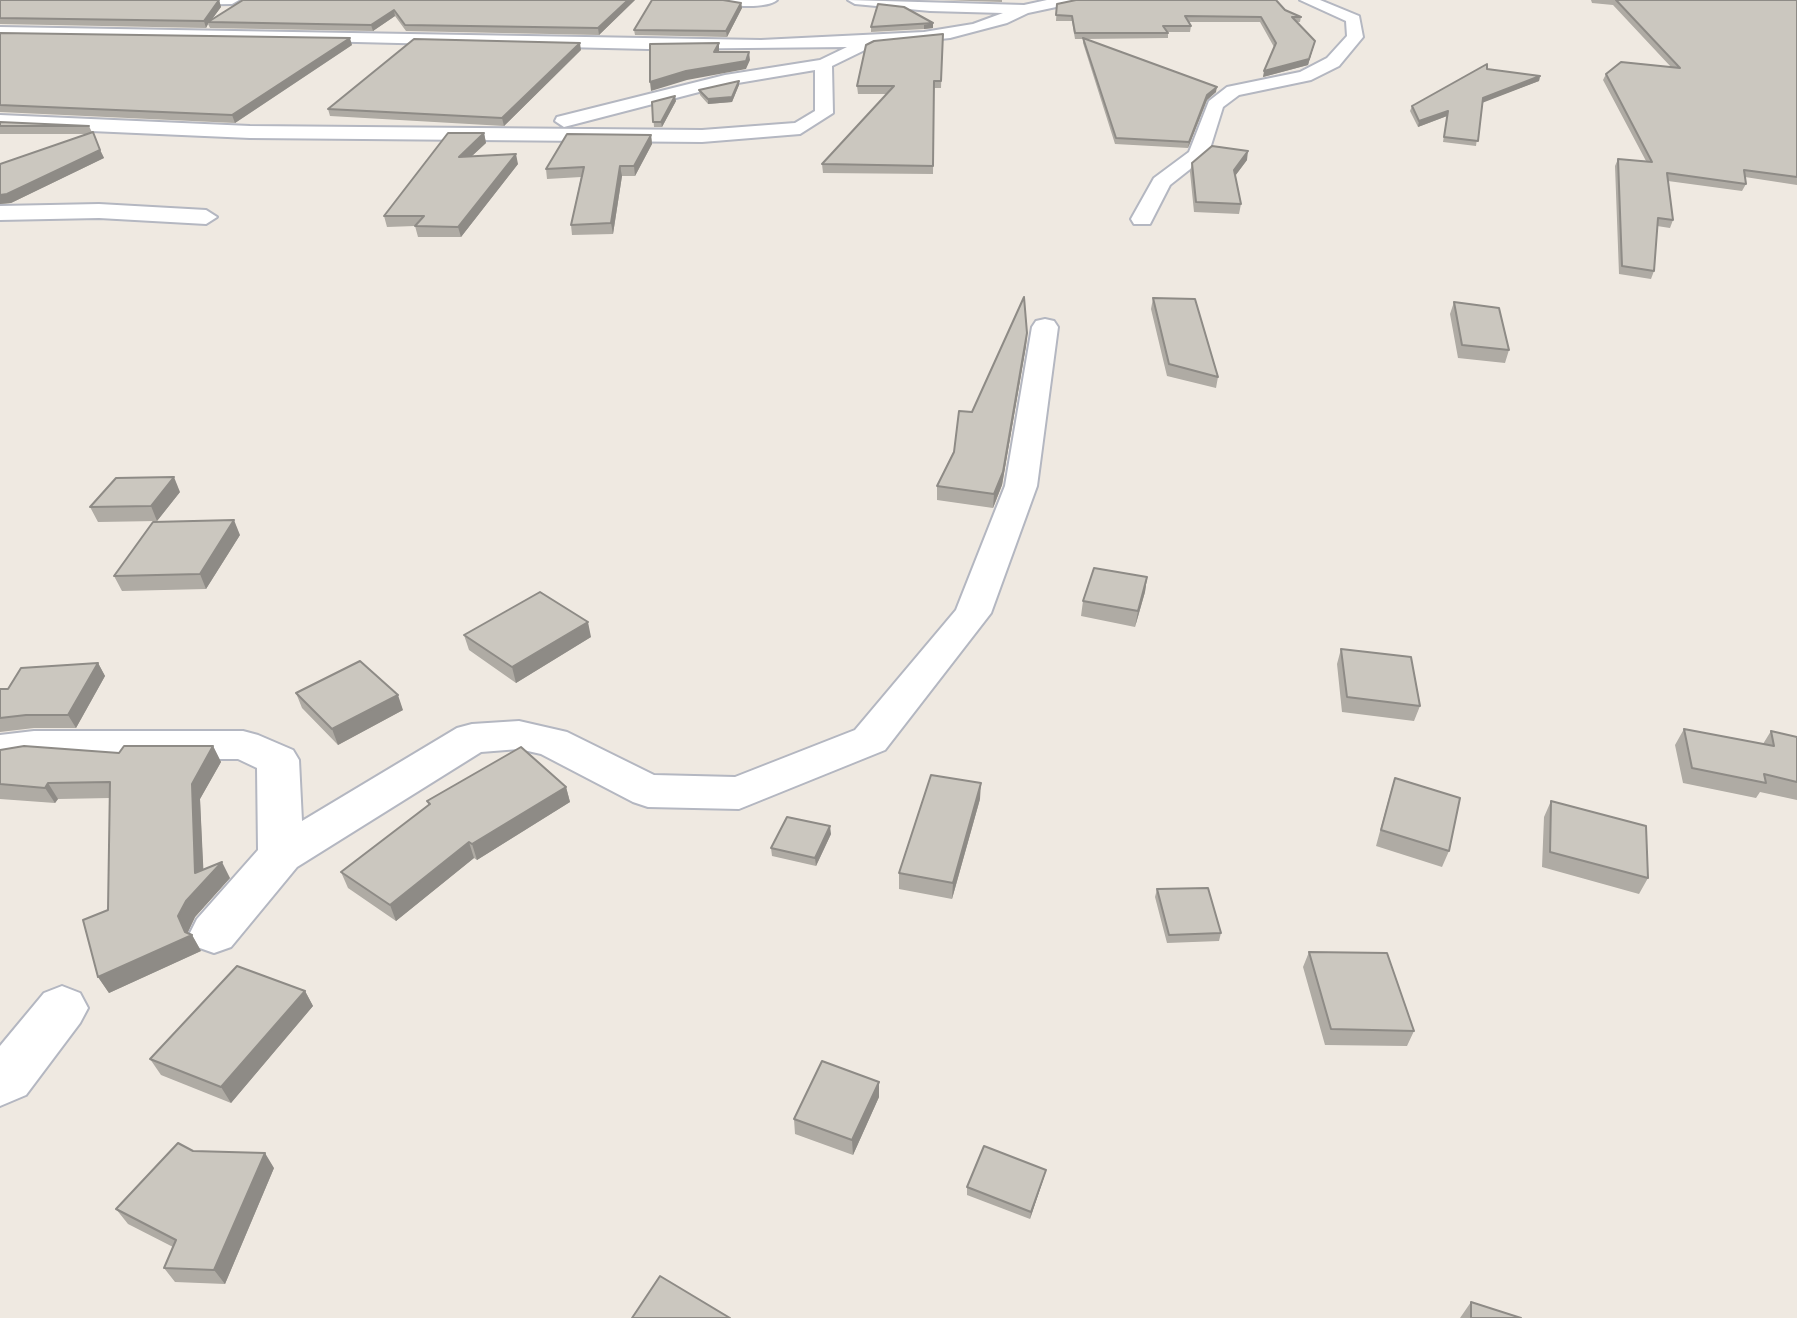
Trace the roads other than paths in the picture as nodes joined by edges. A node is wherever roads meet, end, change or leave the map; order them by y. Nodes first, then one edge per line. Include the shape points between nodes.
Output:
1 (13, 0) edge
2 (232, 0) edge
3 (727, 0) edge
4 (770, 0) edge
5 (855, 0) edge
6 (1070, 0) edge
7 (1307, 0) edge
8 (120, 1) edge
9 (147, 1) edge
10 (1024, 9) junction
11 (0, 32) edge
12 (761, 45) junction
13 (847, 46) junction
14 (824, 64) junction
15 (725, 80) junction
16 (0, 121) edge
17 (511, 134) junction
18 (0, 213) edge
19 (206, 217) dead end
20 (1142, 219) dead end
21 (1045, 327) dead end
22 (0, 750) edge
23 (281, 855) junction
24 (214, 933) dead end
25 (62, 1008) dead end
26 (0, 1082) edge

1 - 8 street
2 - 9 street
3 - 4 street
5 - 10 street
6 - 10 street
7 - 20 street via 1354,19 1355,37 1333,62 1305,76 1233,91 1215,105 1198,155 1161,182
10 - 13 street via 991,23 940,34
11 - 12 street
12 - 13 street
12 - 15 street via 763,51 732,69
13 - 14 street
14 - 15 street
14 - 17 street via 824,113 800,128 702,136
15 - 17 street
16 - 17 street via 250,132
18 - 19 street via 99,211
21 - 23 street via 1021,486 974,613 870,740 739,793 648,791 552,742 519,735 472,738
22 - 23 street via 34,745 243,745 278,760
23 - 24 street
25 - 26 street

